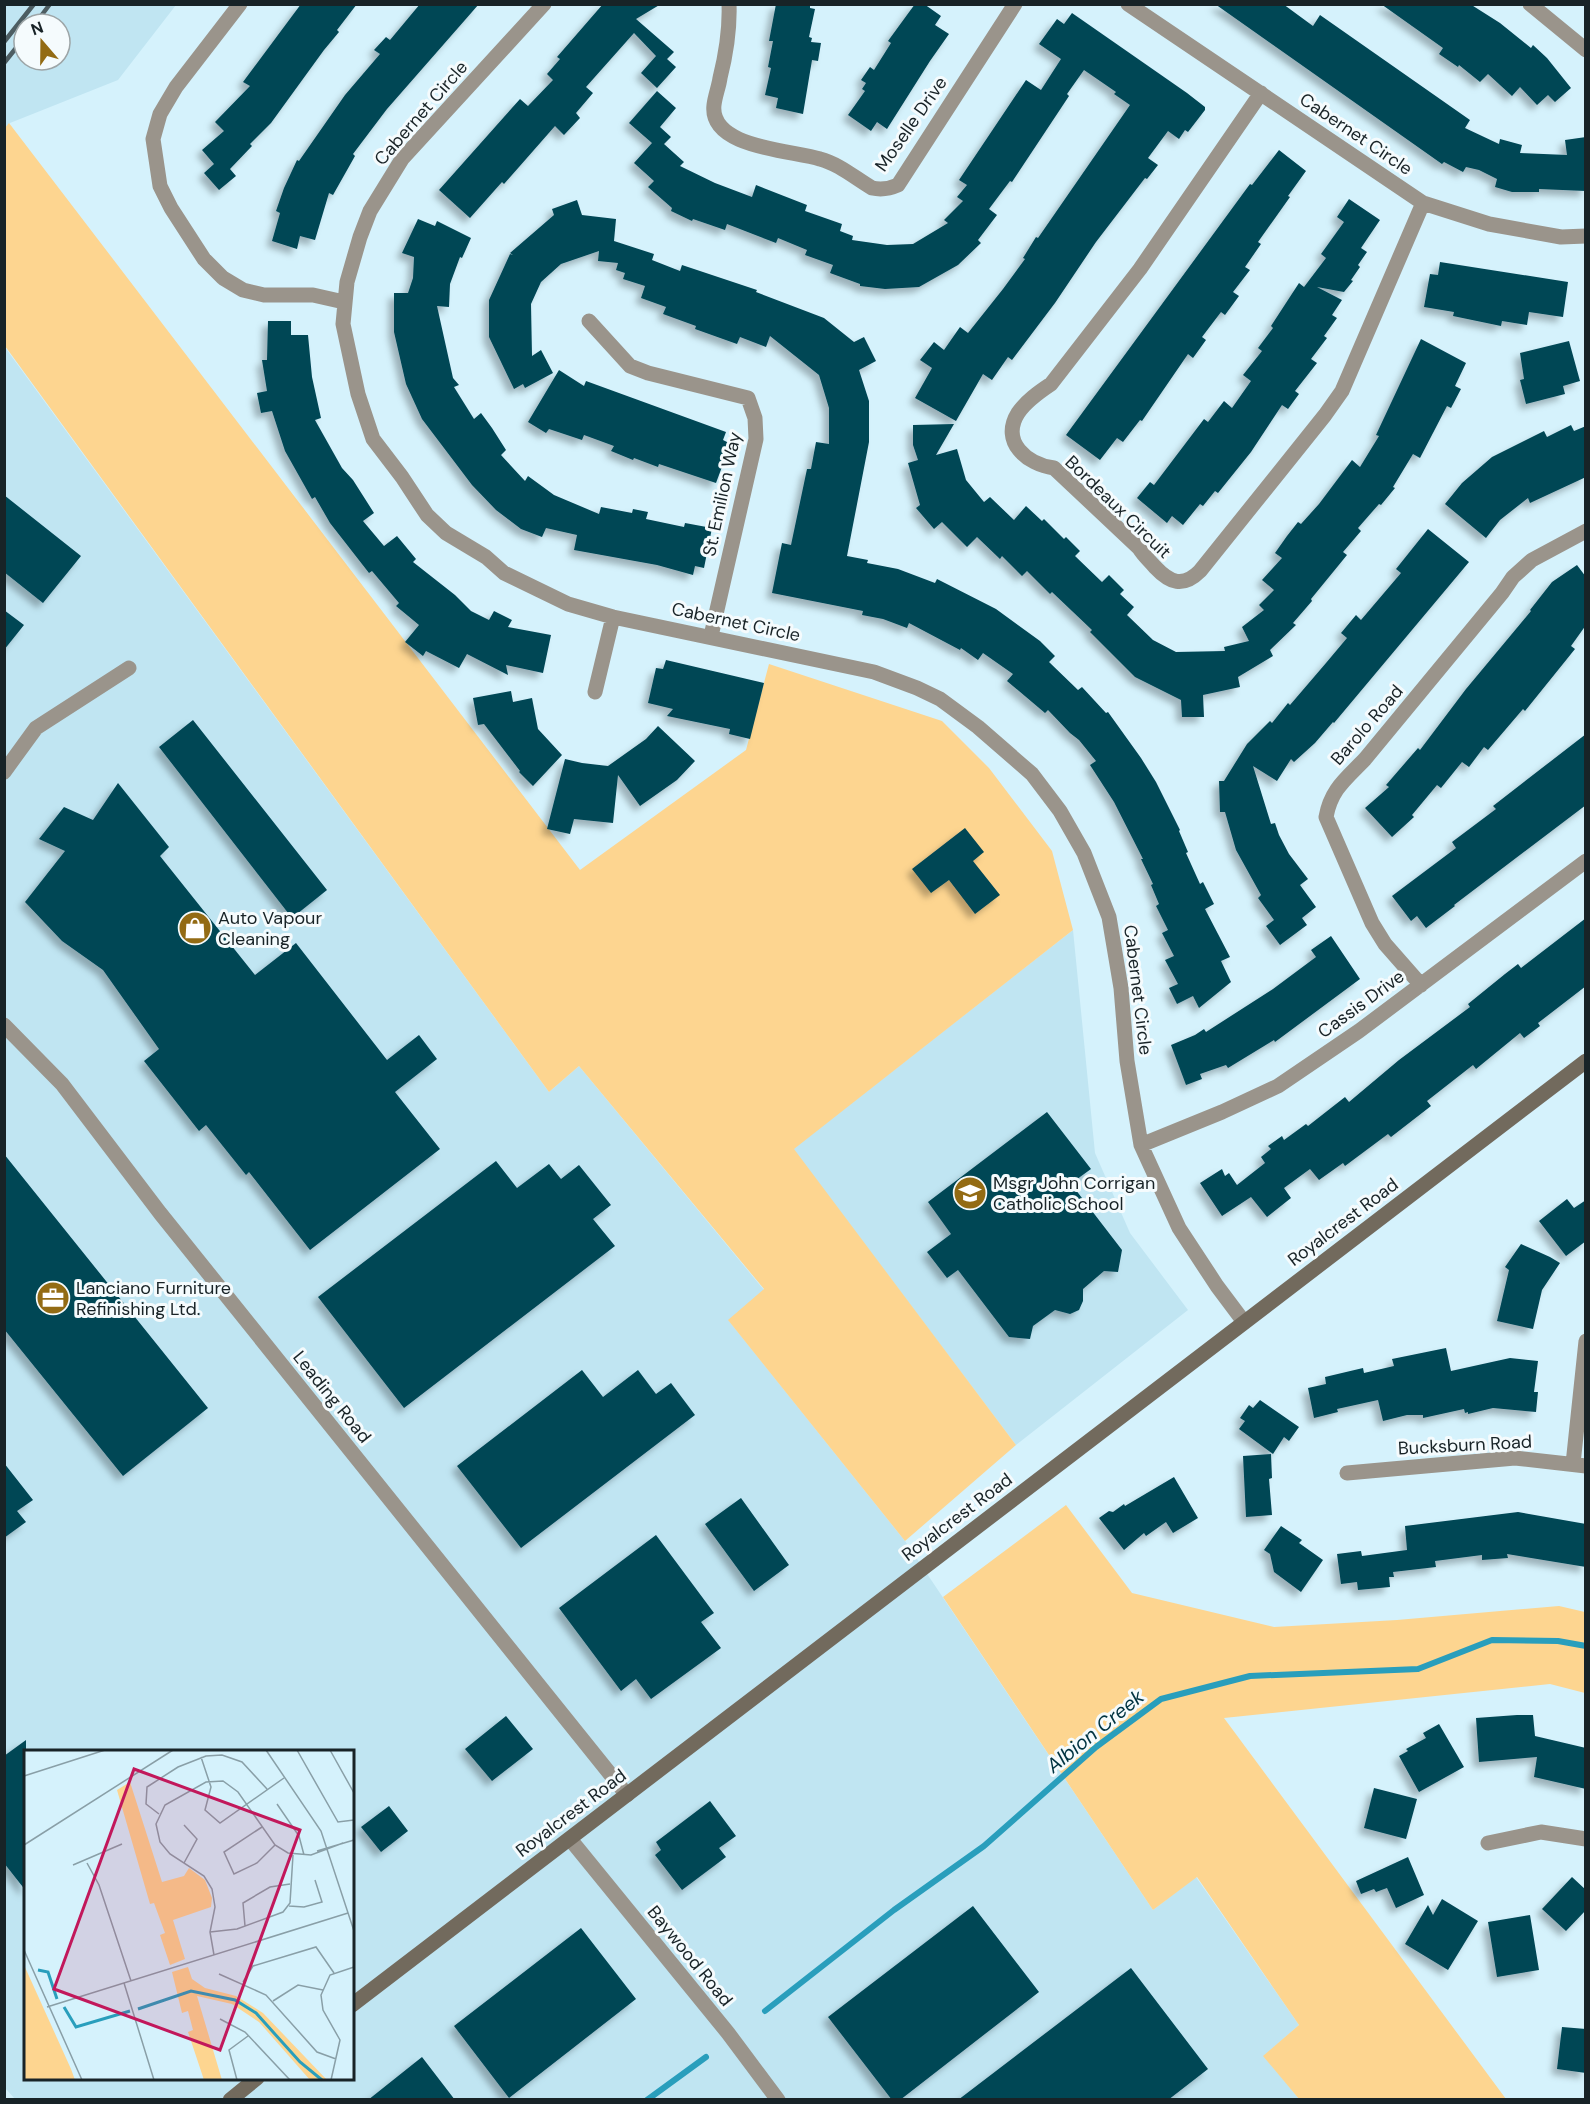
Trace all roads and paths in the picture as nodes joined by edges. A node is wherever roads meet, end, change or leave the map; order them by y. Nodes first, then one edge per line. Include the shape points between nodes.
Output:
1 (240, 4) edge
2 (544, 4) edge
3 (729, 4) edge
4 (1015, 4) edge
5 (1128, 4) edge
6 (1530, 4) edge
7 (1586, 50) edge
8 (1261, 93) junction
9 (1423, 203) junction
10 (1586, 236) edge
11 (344, 302) junction
12 (590, 321) dead end
13 (1586, 531) edge
14 (613, 617) junction
15 (711, 636) junction
16 (129, 668) dead end
17 (595, 692) dead end
18 (4, 772) edge
19 (1586, 861) edge
20 (1421, 985) junction
21 (4, 1025) edge
22 (1586, 1061) edge
23 (1141, 1145) junction
24 (1244, 1322) junction
25 (1586, 1341) edge
26 (1580, 1465) edge
27 (1347, 1473) dead end
28 (627, 1795) junction
29 (570, 1839) junction
30 (1586, 1839) edge
31 (1488, 1844) dead end
32 (354, 2003) edge
33 (256, 2080) edge
34 (230, 2100) edge
35 (778, 2100) edge

1 - 11 street via 160,114 153,138 160,186 204,259 223,278 243,290 264,295 313,296
2 - 11 street, Cabernet Circle via 402,159 370,212
3 - 4 street, Moselle Drive via 728,39 714,106 727,133 742,142 821,159 872,188 889,189 897,185
5 - 8 street, Cabernet Circle
6 - 7 street
8 - 9 street, Cabernet Circle
8 - 9 street, Bordeaux Circuit via 1140,269 1051,384 1019,411 1012,426 1021,454 1041,466 1054,468 1139,548 1164,577 1179,582 1191,581 1196,576 1325,416 1342,391
9 - 10 street, Cabernet Circle via 1489,224 1561,237
11 - 14 street, Cabernet Circle via 343,324 358,394 373,439 427,515 504,573 568,604
12 - 15 street, St. Emilion Way via 630,366 748,398 755,418 756,439
13 - 20 street, Barolo Road via 1532,560 1513,577 1329,800 1326,817 1330,831 1372,924
14 - 15 street, Cabernet Circle
14 - 17 street
15 - 23 street, Cabernet Circle via 874,672 917,688 940,699 978,727 1032,774 1060,811 1084,853 1109,917
16 - 18 street via 36,728
19 - 20 street, Cassis Drive
20 - 23 street, Cassis Drive via 1278,1086
21 - 28 street, Leading Road via 62,1084 160,1213
22 - 24 street, Royalcrest Road
23 - 24 street, Cabernet Circle via 1179,1228
24 - 28 street, Royalcrest Road
25 - 26 street
26 - 27 street, Bucksburn Road via 1515,1458
28 - 29 street, Royalcrest Road
29 - 32 street, Royalcrest Road
29 - 35 street, Baywood Road
30 - 31 street via 1541,1832
33 - 34 street

